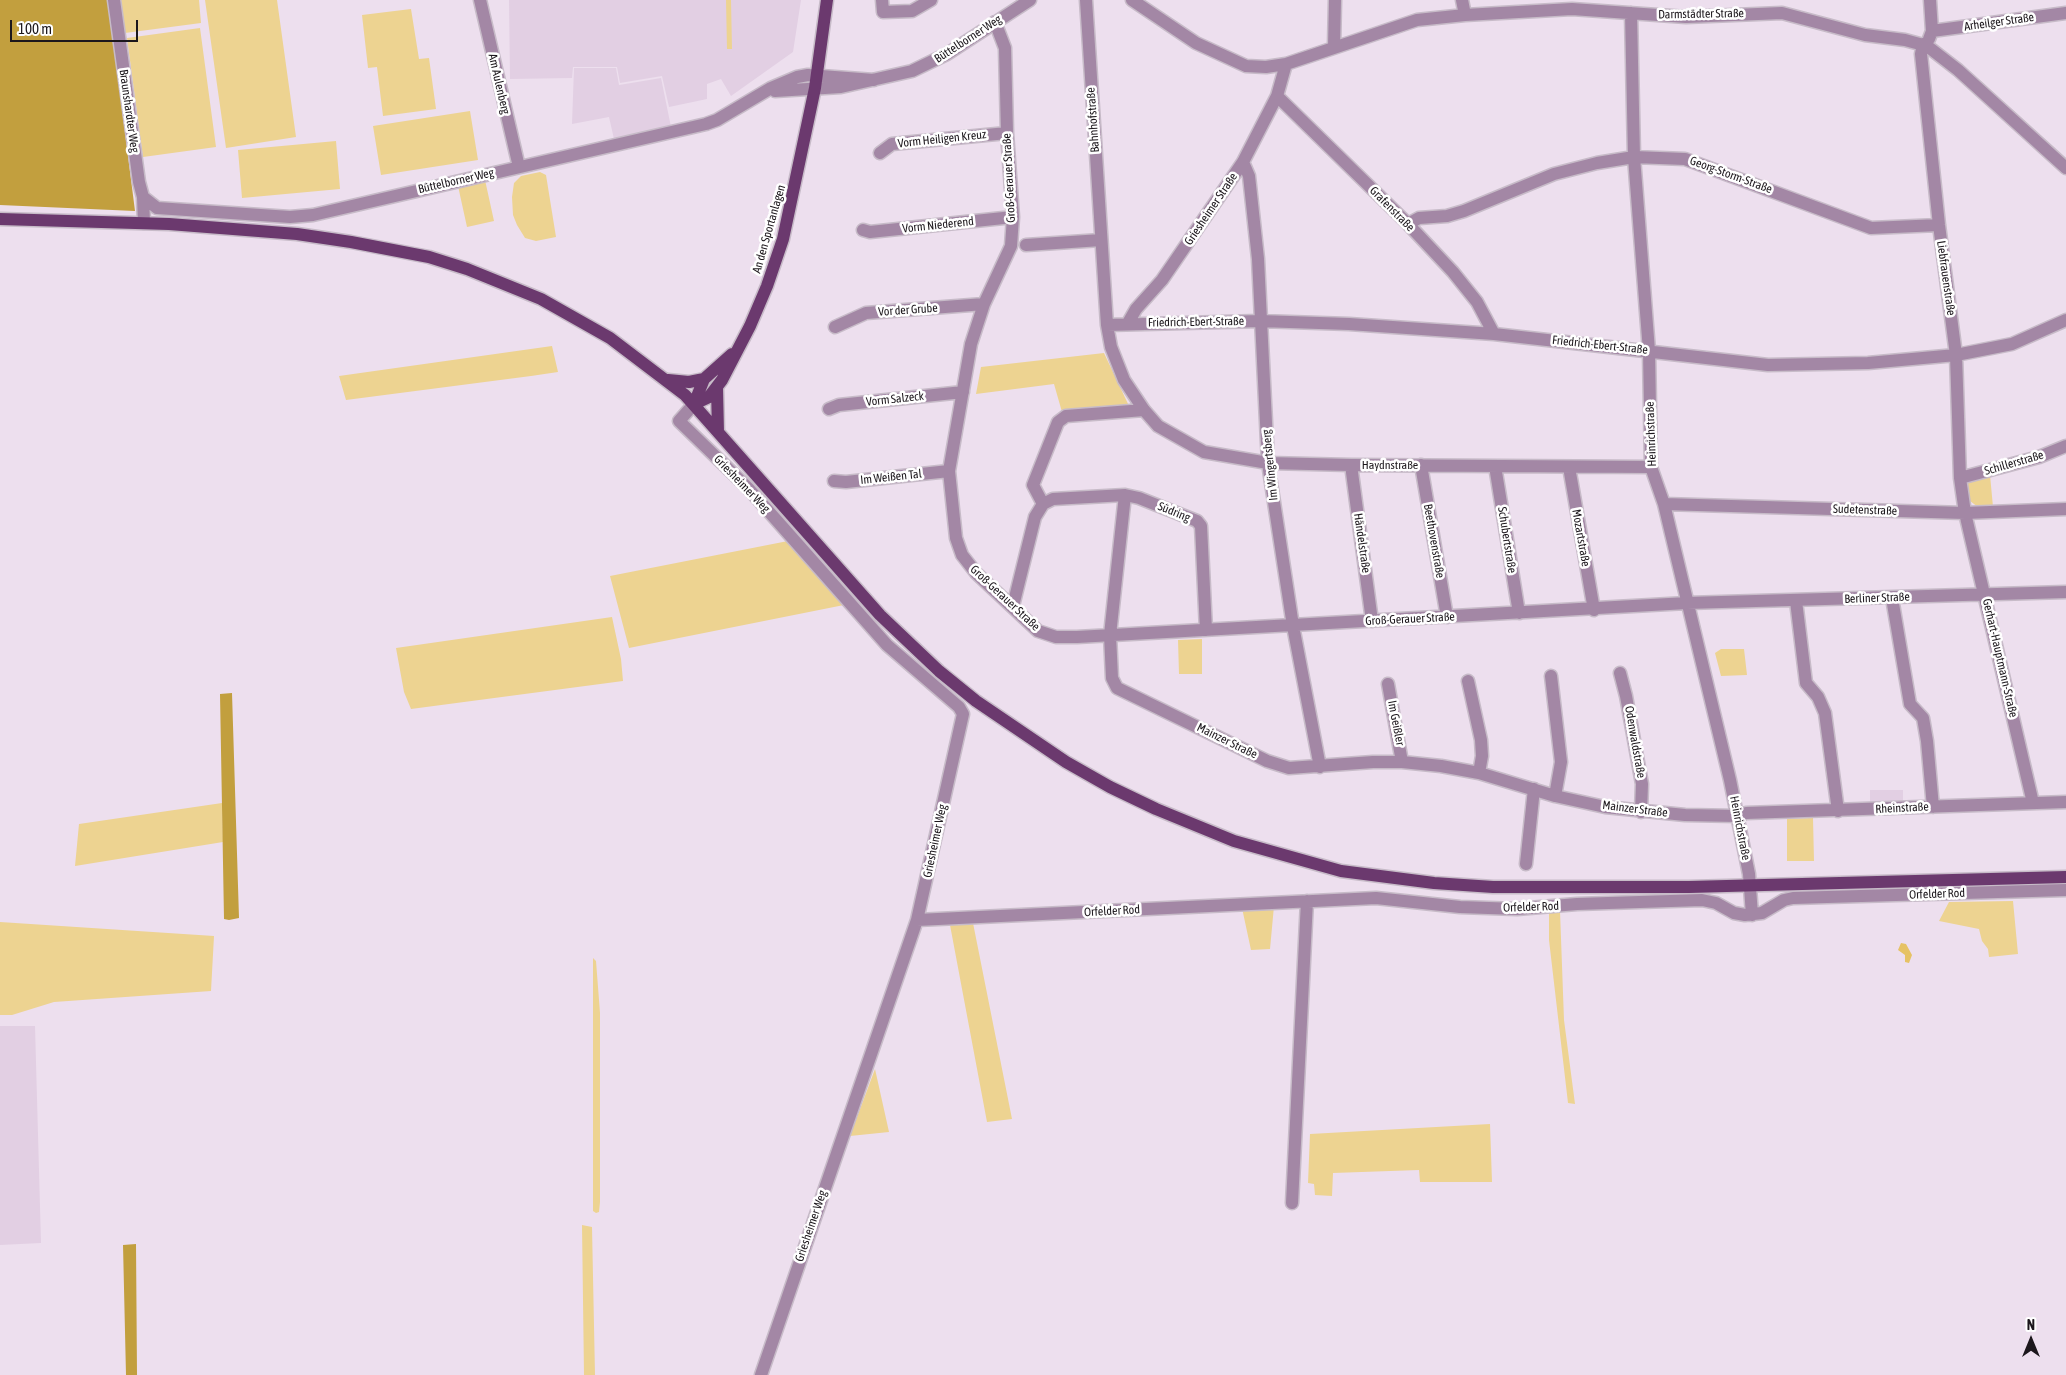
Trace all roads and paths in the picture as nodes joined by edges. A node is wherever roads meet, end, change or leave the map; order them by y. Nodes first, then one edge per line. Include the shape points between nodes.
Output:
1 (114, 0) edge
2 (480, 0) edge
3 (827, 0) edge
4 (882, 0) edge
5 (930, 0) edge
6 (1030, 0) edge
7 (1086, 0) edge
8 (1132, 0) edge
9 (1335, 0) edge
10 (1462, 0) edge
11 (1930, 0) edge
12 (1782, 6) edge
13 (1631, 13) junction
14 (2066, 13) edge
15 (1465, 15) junction
16 (995, 22) junction
17 (1932, 31) junction
18 (1925, 45) junction
19 (1334, 47) junction
20 (1286, 64) junction
21 (816, 82) junction
22 (1277, 96) junction
23 (1007, 133) junction
24 (880, 153) dead end
25 (1634, 158) junction
26 (1243, 162) junction
27 (519, 167) junction
28 (2066, 168) edge
29 (143, 197) junction
30 (1013, 217) junction
31 (0, 219) edge
32 (144, 222) junction
33 (1408, 224) junction
34 (1939, 225) junction
35 (864, 230) dead end
36 (1101, 240) junction
37 (1026, 245) dead end
38 (984, 304) junction
39 (2066, 320) edge
40 (1260, 321) junction
41 (1128, 323) junction
42 (1107, 325) junction
43 (835, 326) dead end
44 (1494, 334) junction
45 (1649, 350) junction
46 (735, 351) junction
47 (1956, 354) junction
48 (704, 379) junction
49 (668, 380) junction
50 (718, 388) junction
51 (963, 392) junction
52 (694, 404) junction
53 (829, 409) dead end
54 (1144, 410) junction
55 (718, 432) junction
56 (2066, 446) edge
57 (1268, 463) junction
58 (1351, 465) junction
59 (1421, 465) junction
60 (1495, 466) junction
61 (1569, 467) junction
62 (1651, 467) junction
63 (949, 471) junction
64 (1960, 478) junction
65 (834, 481) dead end
66 (1124, 495) junction
67 (1043, 504) junction
68 (1664, 504) junction
69 (2066, 509) edge
70 (1965, 513) junction
71 (2066, 592) edge
72 (1985, 595) junction
73 (1892, 598) junction
74 (1796, 601) junction
75 (1687, 603) junction
76 (1013, 606) junction
77 (1594, 610) junction
78 (1518, 613) junction
79 (1447, 617) junction
80 (1372, 621) junction
81 (1293, 626) junction
82 (1206, 630) junction
83 (1110, 636) junction
84 (1620, 673) dead end
85 (1551, 676) dead end
86 (1468, 681) dead end
87 (1388, 684) dead end
88 (1402, 762) junction
89 (1320, 767) junction
90 (1479, 773) junction
91 (1534, 789) junction
92 (1555, 796) junction
93 (2066, 802) edge
94 (2034, 803) junction
95 (1934, 807) junction
96 (1838, 811) junction
97 (1641, 812) junction
98 (1738, 816) junction
99 (1526, 864) dead end
100 (2066, 877) edge
101 (1750, 880) junction
102 (2066, 890) edge
103 (1307, 901) junction
104 (1752, 915) junction
105 (917, 920) junction
106 (1292, 1203) dead end
107 (761, 1375) edge

1 - 29 street, Braunshardter Weg via 138,182
2 - 27 street, Am Aulenberg
3 - 21 main road, An den Sportanlagen
4 - 5 street via 883,12 912,11
6 - 16 street, Büttelborner Weg
7 - 36 street, Bahnhofstraße
8 - 20 street, Darmstädter Straße via 1196,43 1239,63
9 - 19 street
10 - 15 street
11 - 17 street
12 - 13 street, Darmstädter Straße via 1686,17
12 - 18 street, Darmstädter Straße via 1864,35
13 - 15 street, Darmstädter Straße via 1572,9
13 - 25 street, Heinrichstraße
14 - 17 street, Arheilger Straße
15 - 19 street, Darmstädter Straße via 1417,20
16 - 21 street, Büttelborner Weg via 926,65 841,87
16 - 23 street, Groß-Gerauer Straße via 1005,48
17 - 18 street
18 - 28 street, Darmstädter Straße via 1958,70
18 - 34 street, Liebfrauenstraße via 1921,54
19 - 20 street, Darmstädter Straße
20 - 22 street, Griesheimer Straße
21 - 27 street, Büttelborner Weg via 762,93 706,124
21 - 46 main road, An den Sportanlagen via 783,239 760,302
22 - 26 street, Griesheimer Straße
22 - 33 street, Grafenstraße
23 - 24 street, Vorm Heiligen Kreuz via 892,144
23 - 30 street, Groß-Gerauer Straße
25 - 33 street, Georg-Storm-Straße via 1554,174 1464,211 1419,218
25 - 34 street, Georg-Storm-Straße via 1685,159 1872,228
25 - 45 street, Heinrichstraße
26 - 40 street, Im Wingertsberg via 1249,176
26 - 41 street, Griesheimer Straße via 1162,280
27 - 29 street, Büttelborner Weg via 313,215 290,217 157,208
29 - 32 street, Braunshardter Weg
30 - 35 street, Vorm Niederend via 870,232
30 - 38 street, Groß-Gerauer Straße via 1011,246
31 - 32 main road
32 - 49 main road via 297,234 429,258 467,269 505,282 576,317
33 - 44 street, Grafenstraße via 1466,288 1486,316
34 - 47 street, Liebfrauenstraße
36 - 37 street
36 - 42 street, Bahnhofstraße
38 - 43 street, Vor der Grube via 866,313
38 - 51 street, Groß-Gerauer Straße
39 - 47 street, Friedrich-Ebert-Straße via 2012,344
40 - 41 street, Friedrich-Ebert-Straße
40 - 44 street, Friedrich-Ebert-Straße
40 - 57 street, Im Wingertsberg
41 - 42 street
42 - 54 street, Haydnstraße via 1111,347 1124,380
44 - 45 street, Friedrich-Ebert-Straße
45 - 47 street, Friedrich-Ebert-Straße via 1766,365 1868,363
45 - 62 street, Heinrichstraße
46 - 48 main road
46 - 50 main road, An den Sportanlagen
47 - 64 street, Liebfrauenstraße
48 - 49 main road via 689,382
48 - 52 main road
49 - 52 main road
50 - 52 main road
50 - 55 main road
51 - 53 street, Vorm Salzeck via 838,405
51 - 63 street, Groß-Gerauer Straße
52 - 55 main road
52 - 105 street, Griesheimer Weg via 679,421 748,488 887,644 959,707 962,714
54 - 57 street, Haydnstraße via 1158,426 1204,452
54 - 67 street via 1066,416 1058,422 1033,485
55 - 101 main road via 880,615 939,671 991,712 1066,762 1156,810 1234,841 1341,871 1434,883 1555,889
56 - 64 street, Schillerstraße via 2039,457
57 - 58 street, Haydnstraße
57 - 81 street, Im Wingertsberg
58 - 59 street, Haydnstraße
58 - 80 street, Händelstraße
59 - 60 street, Haydnstraße
59 - 79 street, Beethovenstraße
60 - 61 street, Haydnstraße
60 - 78 street, Schubertstraße
61 - 62 street, Haydnstraße
61 - 77 street, Mozartstraße
62 - 68 street, Heinrichstraße
63 - 65 street, Im Weißen Tal
63 - 76 street, Groß-Gerauer Straße via 956,538 962,555 976,573
64 - 70 street, Liebfrauenstraße
66 - 67 street, Südring via 1054,499
66 - 82 street, Südring via 1139,498 1201,526
66 - 83 street, Mainzer Straße
67 - 76 street via 1035,518
68 - 70 street, Sudetenstraße
68 - 75 street, Heinrichstraße
69 - 70 street, Sudetenstraße
70 - 72 street, Gerhart-Hauptmann-Straße
71 - 72 street, Berliner Straße
72 - 73 street, Berliner Straße
72 - 94 street, Gerhart-Hauptmann-Straße
73 - 74 street, Berliner Straße
73 - 95 street via 1910,704 1923,718 1928,741
74 - 75 street, Berliner Straße
74 - 96 street via 1806,683 1818,697 1825,713
75 - 77 street, Groß-Gerauer Straße
75 - 98 street, Heinrichstraße
76 - 83 street, Groß-Gerauer Straße via 1038,631 1056,637
77 - 78 street, Groß-Gerauer Straße
78 - 79 street, Groß-Gerauer Straße
79 - 80 street, Groß-Gerauer Straße
80 - 81 street, Groß-Gerauer Straße
81 - 82 street, Groß-Gerauer Straße
81 - 89 street, Im Wingertsberg
82 - 83 street, Groß-Gerauer Straße
83 - 89 street, Mainzer Straße via 1112,678 1117,688 1267,761 1289,768
84 - 97 street, Odenwaldstraße via 1642,784
85 - 92 street via 1562,762
86 - 90 street via 1481,740
87 - 88 street, Im Geißler
88 - 89 street, Mainzer Straße
88 - 90 street, Mainzer Straße
90 - 91 street, Mainzer Straße
91 - 92 street, Mainzer Straße
91 - 99 street
92 - 97 street, Mainzer Straße
93 - 94 street, Rheinstraße
94 - 95 street, Rheinstraße
95 - 96 street, Rheinstraße
96 - 98 street, Rheinstraße via 1746,813
97 - 98 street, Mainzer Straße
98 - 101 street, Heinrichstraße
100 - 101 main road via 1779,884
101 - 104 street
102 - 104 street, Orfelder Rod via 1793,898
103 - 104 street, Orfelder Rod via 1376,898 1460,907 1523,909 1702,900 1716,902 1734,913
103 - 105 street, Orfelder Rod
103 - 106 street
105 - 107 street, Griesheimer Weg

